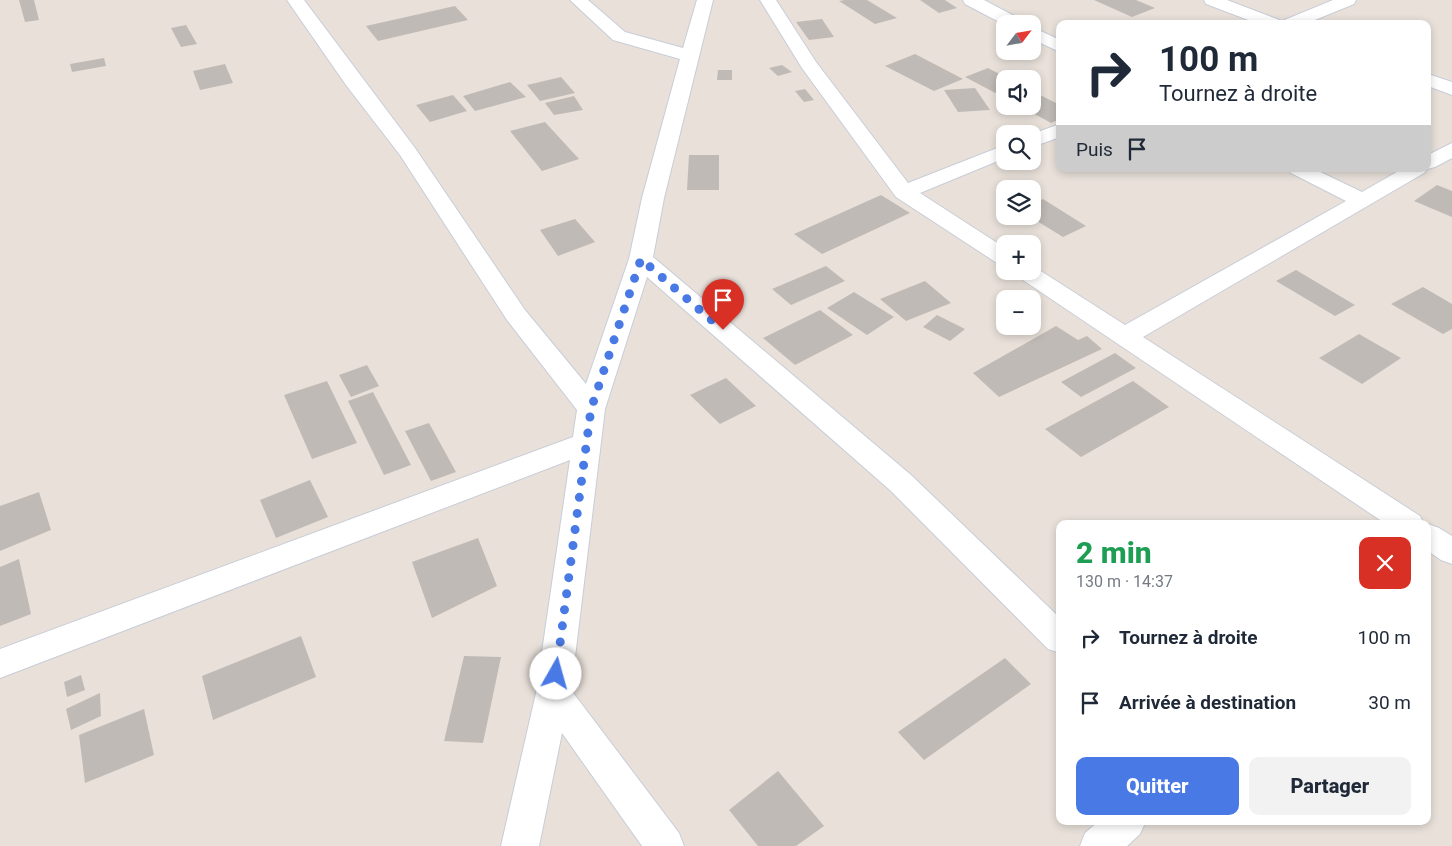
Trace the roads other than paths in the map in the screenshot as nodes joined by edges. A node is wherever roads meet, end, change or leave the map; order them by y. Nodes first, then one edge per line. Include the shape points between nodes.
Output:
1 (295, 0) edge
2 (578, 0) edge
3 (705, 0) edge
4 (768, 0) edge
5 (971, 0) edge
6 (1212, 0) edge
7 (1348, 0) edge
8 (999, 15) edge
9 (1265, 20) edge
10 (1299, 20) edge
11 (1041, 37) edge
12 (1056, 45) edge
13 (690, 56) junction
14 (1431, 81) edge
15 (1452, 89) edge
16 (1056, 131) edge
17 (1041, 137) edge
18 (1452, 149) edge
19 (996, 156) edge
20 (1431, 161) edge
21 (1304, 172) edge
22 (1412, 172) edge
23 (904, 192) junction
24 (1362, 200) junction
25 (996, 252) edge
26 (641, 259) junction
27 (1038, 280) edge
28 (1124, 337) junction
29 (591, 409) junction
30 (586, 443) junction
31 (1403, 520) edge
32 (1431, 538) edge
33 (1452, 552) edge
34 (1056, 635) edge
35 (0, 664) edge
36 (553, 693) junction
37 (1123, 825) edge
38 (520, 846) edge
39 (665, 846) edge
40 (1099, 846) edge

1 - 29 street via 408,152 516,315
2 - 13 street via 619,36
3 - 13 street
4 - 23 street via 808,64
5 - 8 street
6 - 9 street
7 - 10 street
11 - 12 street
13 - 26 street via 653,198
14 - 15 street
16 - 17 street
18 - 20 street
19 - 23 street
21 - 24 street
22 - 24 street
23 - 25 street
24 - 28 street
26 - 29 street
26 - 34 street via 901,483
27 - 28 street
28 - 31 street
29 - 30 street
30 - 35 street
30 - 36 street
32 - 33 street
36 - 38 street
36 - 39 street
37 - 40 street

